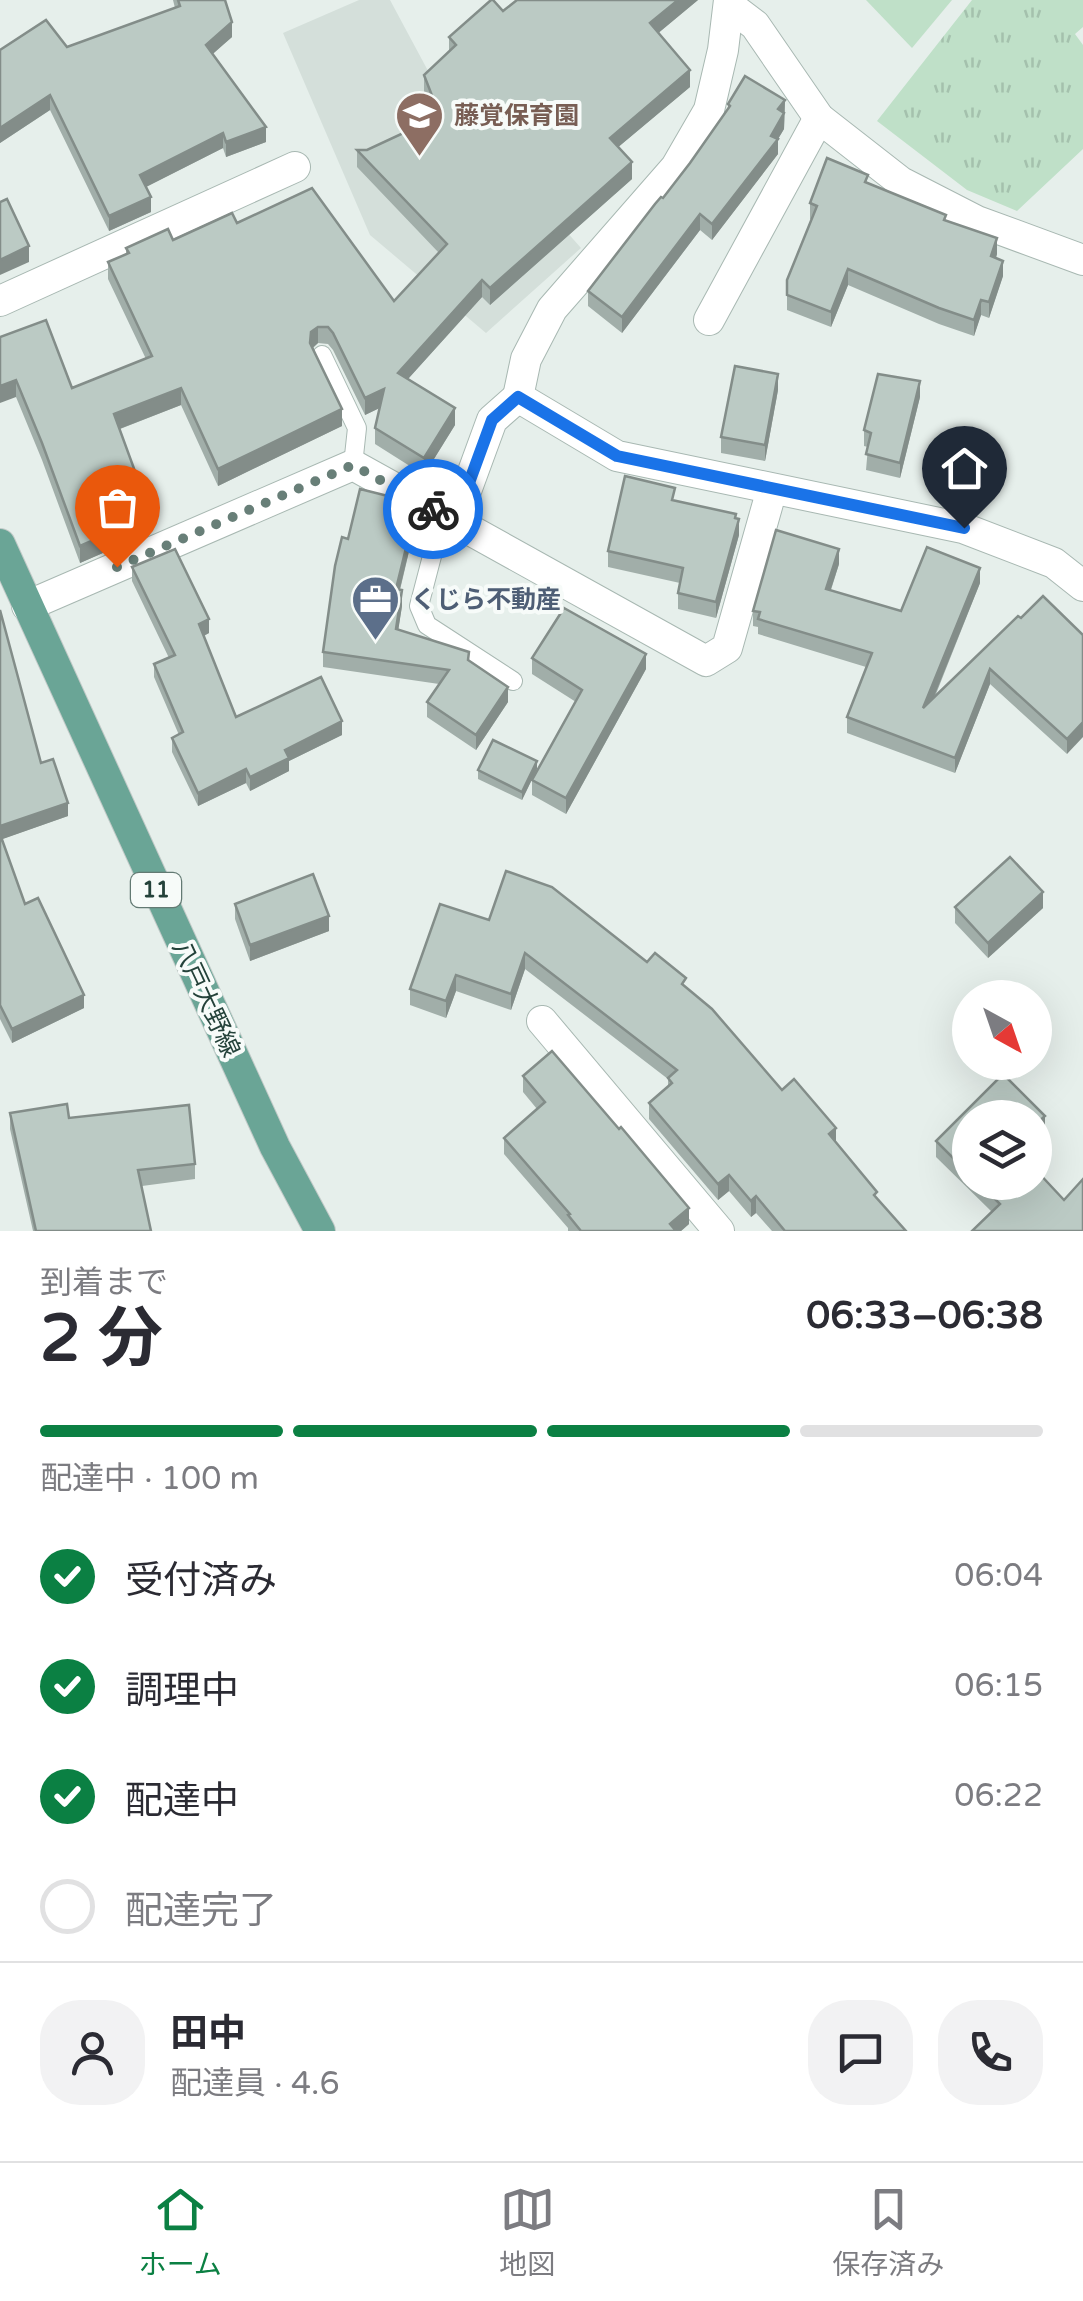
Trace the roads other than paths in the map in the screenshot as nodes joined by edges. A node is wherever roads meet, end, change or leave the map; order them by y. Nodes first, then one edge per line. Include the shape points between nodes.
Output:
1 (730, 3) edge
2 (819, 118) junction
3 (295, 166) dead end
4 (1083, 260) edge
5 (0, 300) edge
6 (710, 320) dead end
7 (322, 355) dead end
8 (518, 397) junction
9 (353, 465) junction
10 (772, 488) junction
11 (449, 517) junction
12 (0, 544) edge
13 (1083, 586) edge
14 (28, 606) junction
15 (513, 681) dead end
16 (542, 1021) dead end
17 (320, 1231) edge
18 (719, 1231) edge

1 - 2 street via 755,25
1 - 8 street via 709,110 676,167 552,310 526,360
2 - 4 street via 901,182
2 - 6 street
3 - 5 street
7 - 9 lane via 357,428
8 - 10 street via 617,456
8 - 11 street via 492,420
9 - 11 street
9 - 14 street
10 - 11 street via 727,648 706,660
10 - 13 street via 964,528 1054,563
11 - 15 lane via 420,606 426,625
12 - 14 main road, 八戸大野線 / 11
14 - 17 main road, 八戸大野線 / 11 via 274,1148
16 - 18 street

